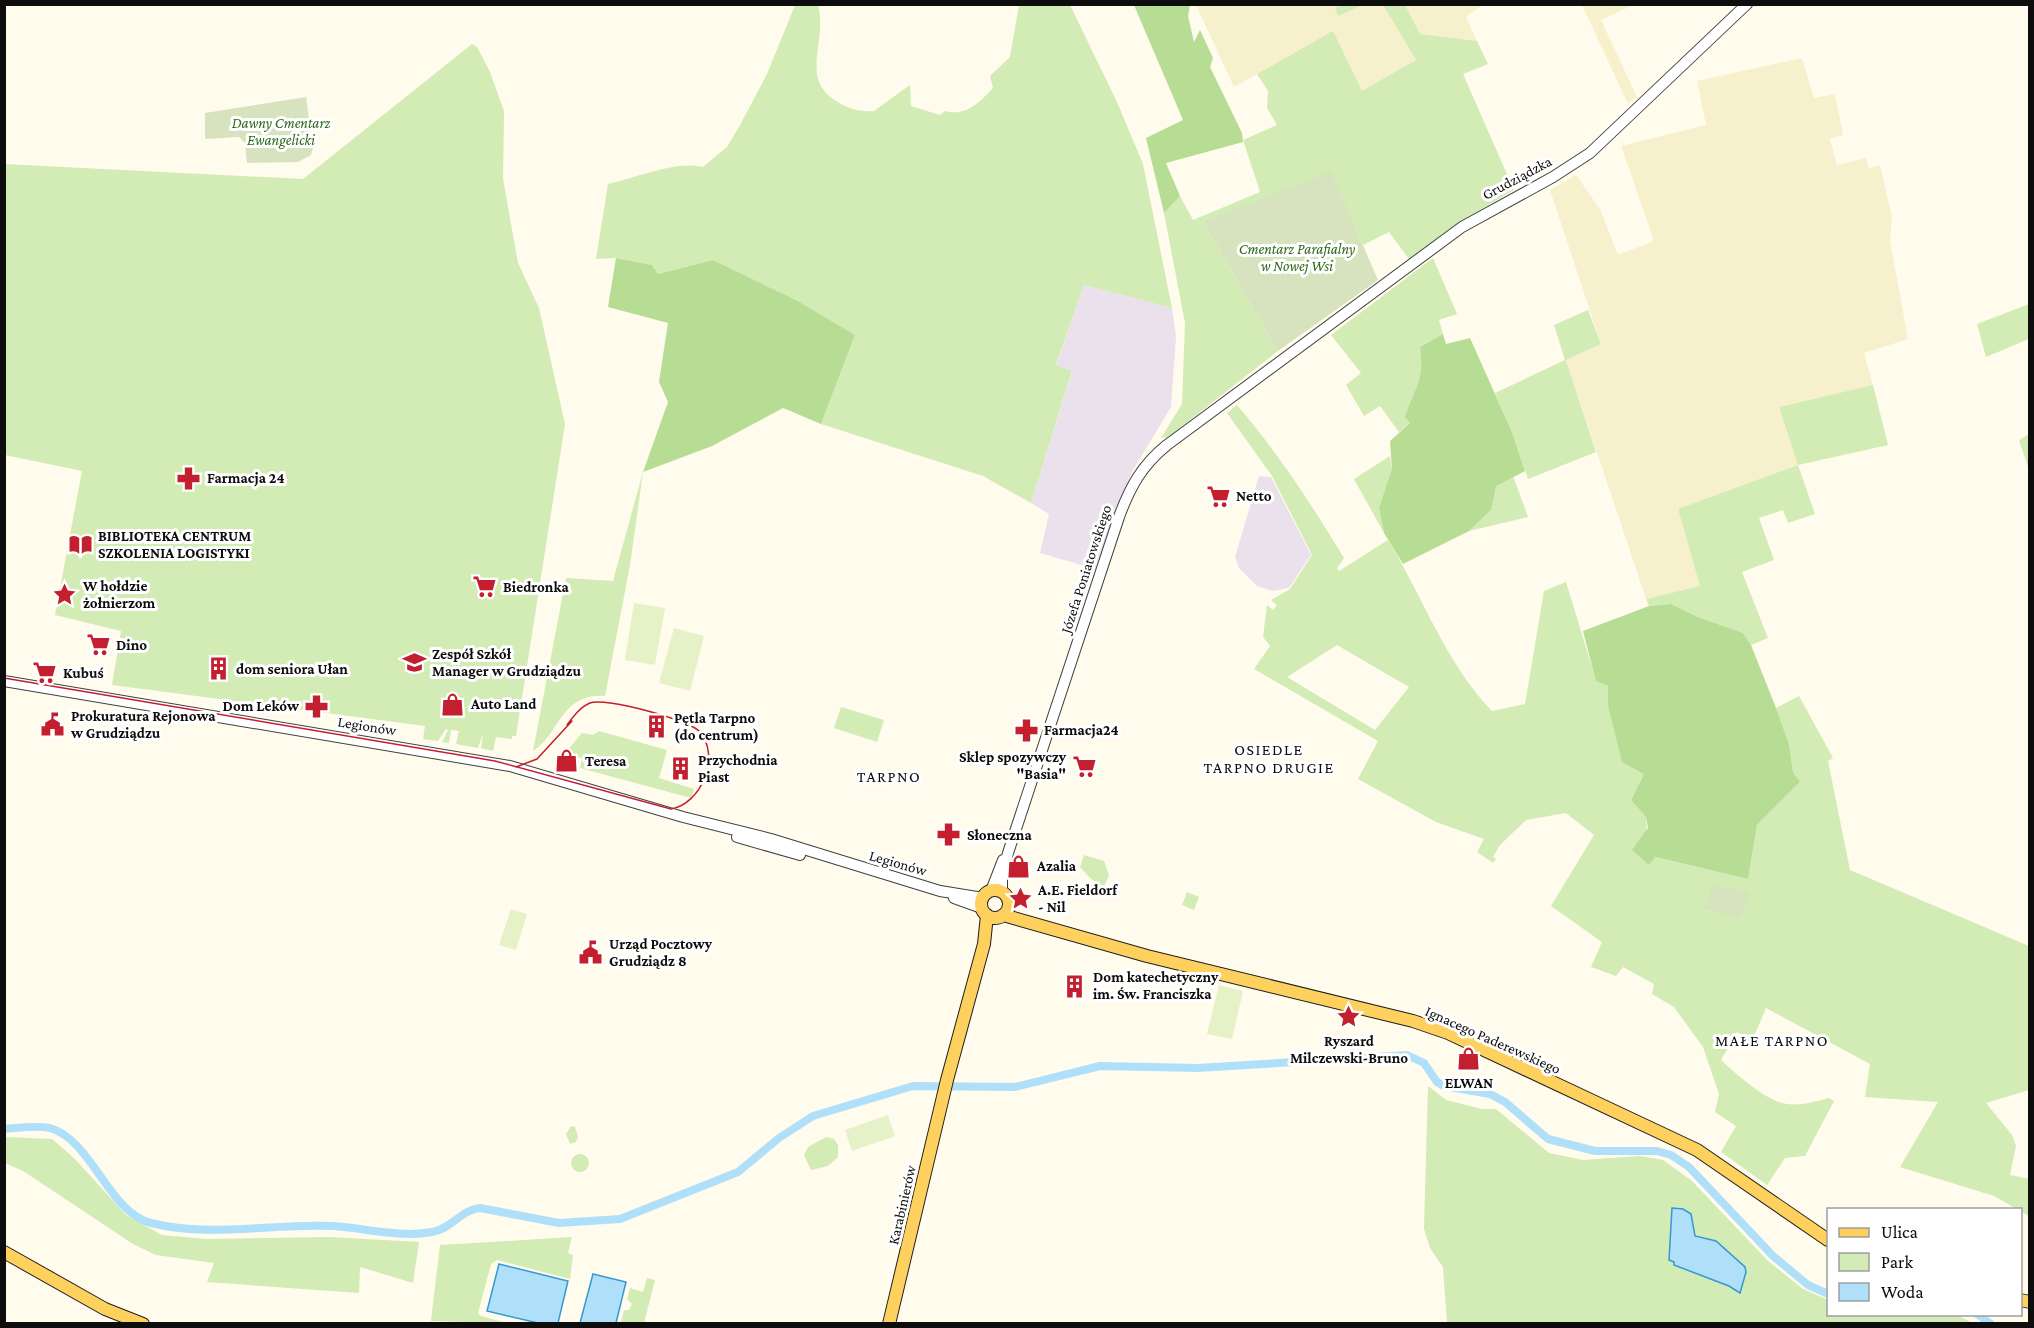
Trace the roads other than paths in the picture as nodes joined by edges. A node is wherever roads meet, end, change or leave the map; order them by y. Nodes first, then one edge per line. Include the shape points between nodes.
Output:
1 (1748, 4) edge
2 (1284, 359) joint
3 (4, 681) edge
4 (994, 905) junction
5 (944, 1093) joint
6 (1827, 1239) edge
7 (4, 1252) edge
8 (120, 1320) edge
9 (142, 1323) edge
10 (889, 1323) edge

1 - 2 street, Grudziądzka via 1590,153 1462,227
2 - 4 street, Józefa Poniatowskiego via 1167,445 1136,477 1119,517
3 - 4 street, Legionów via 497,763 719,827 778,849
4 - 5 main road, Józefa Poniatowskiego
4 - 6 main road, Ignacego Paderewskiego via 1043,926 1147,957 1404,1019 1448,1034 1696,1150
5 - 10 main road, Karabinierów
7 - 8 main road
8 - 9 main road

